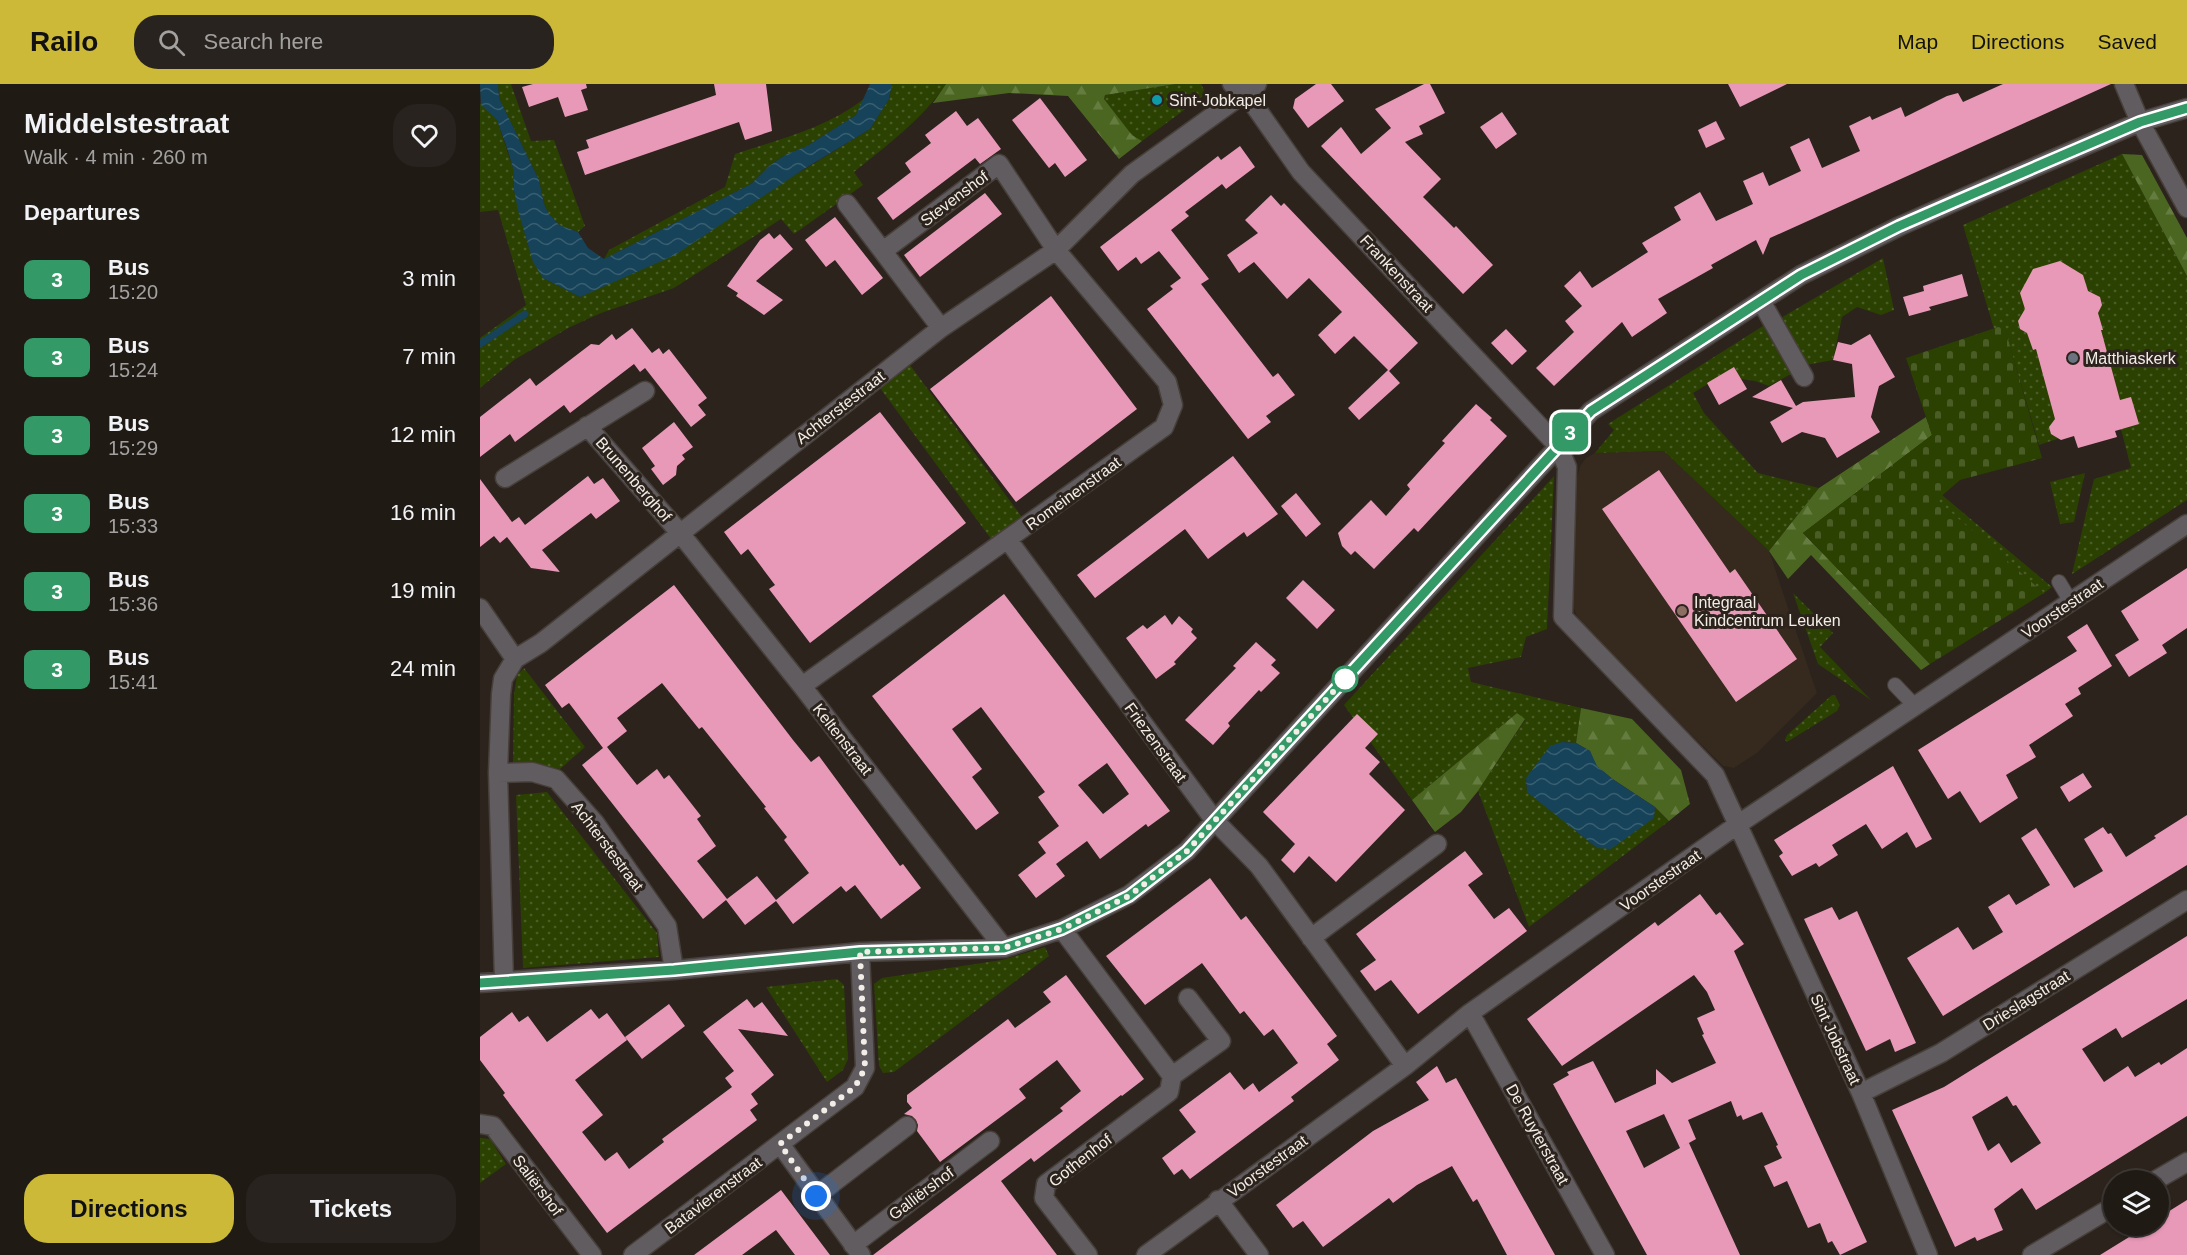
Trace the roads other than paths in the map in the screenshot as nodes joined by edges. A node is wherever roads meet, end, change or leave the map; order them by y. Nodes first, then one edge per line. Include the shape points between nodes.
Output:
1 (2124, 84) edge
2 (1245, 87) edge
3 (2187, 108) edge
4 (2140, 122) junction
5 (847, 204) dead end
6 (2187, 208) edge
7 (1056, 250) junction
8 (883, 251) junction
9 (1761, 301) junction
10 (941, 328) junction
11 (1803, 377) dead end
12 (645, 391) dead end
13 (587, 426) junction
14 (1558, 446) junction
15 (505, 478) dead end
16 (2187, 524) edge
17 (680, 532) junction
18 (1008, 540) junction
19 (2059, 582) dead end
20 (2070, 602) junction
21 (480, 608) edge
22 (515, 659) junction
23 (1895, 685) dead end
24 (802, 686) junction
25 (1915, 706) junction
26 (498, 773) junction
27 (1215, 821) junction
28 (1737, 825) junction
29 (1437, 844) dead end
30 (2187, 900) edge
31 (1062, 929) junction
32 (1311, 938) junction
33 (1004, 948) junction
34 (860, 952) junction
35 (674, 970) junction
36 (504, 981) junction
37 (480, 983) edge
38 (1188, 998) dead end
39 (1470, 1013) junction
40 (1405, 1066) junction
41 (1172, 1077) junction
42 (1861, 1093) junction
43 (480, 1124) edge
44 (907, 1126) dead end
45 (990, 1141) dead end
46 (780, 1144) junction
47 (2187, 1162) edge
48 (2169, 1172) edge
49 (816, 1196) junction
50 (1218, 1200) junction
51 (2103, 1213) edge
52 (857, 1250) edge
53 (592, 1255) edge
54 (633, 1255) edge
55 (1088, 1255) edge
56 (1146, 1255) edge
57 (1259, 1255) edge
58 (1605, 1255) edge
59 (1928, 1255) edge
60 (2032, 1255) edge

1 - 4 street
2 - 7 street, Achterstestraat via 1132,174
2 - 14 street, Frankenstraat via 1301,172
3 - 4 street
4 - 6 street
4 - 9 street via 1899,226 1801,275
5 - 8 street
7 - 8 street, Stevenshof via 999,164
7 - 10 street, Achterstestraat
7 - 18 street, Romeinenstraat via 1167,382 1173,405 1164,428
8 - 10 street
9 - 11 street
9 - 14 street via 1591,411
10 - 17 street, Achterstestraat
12 - 13 street, Brunenberghof
13 - 15 street, Brunenberghof
13 - 17 street, Brunenberghof
14 - 27 street
14 - 28 street, Sint Jobstraat via 1567,467 1563,617 1715,775
16 - 20 street, Voorstestraat
17 - 22 street, Achterstestraat via 541,643
17 - 24 street, Keltenstraat
18 - 24 street, Romeinenstraat
18 - 27 street, Friezenstraat
19 - 20 lane
20 - 25 street, Voorstestraat
21 - 22 street
22 - 26 street via 503,679
23 - 25 lane
24 - 33 street, Keltenstraat
25 - 28 street, Voorstestraat
26 - 35 street, Achterstestraat via 532,772 556,779 595,823 668,926
26 - 36 street
27 - 31 street via 1187,851 1129,896
27 - 32 street, Friezenstraat via 1259,866
28 - 39 street, Voorstestraat
28 - 42 street, Sint Jobstraat
29 - 32 street
30 - 42 street, Drieslagstraat via 1941,1053
31 - 33 street
31 - 41 street
32 - 40 street, Friezenstraat
33 - 34 street
34 - 35 street
34 - 46 street, Batavierenstraat via 865,1068 855,1087
35 - 36 street
36 - 37 street
38 - 41 street, Gothenhof via 1221,1041
39 - 40 street, Voorstestraat
39 - 58 street, De Ruyterstraat
40 - 50 street, Voorstestraat
41 - 55 street, Gothenhof via 1169,1092 1046,1184 1044,1198
42 - 59 street, Sint Jobstraat
43 - 53 street, Saliërshof via 493,1126
44 - 49 street
45 - 52 street, Galliërshof
46 - 49 street, Galliërshof
46 - 54 street, Batavierenstraat
47 - 48 street
49 - 52 street, Galliërshof
50 - 56 street, Voorstestraat
50 - 57 street
51 - 60 street

